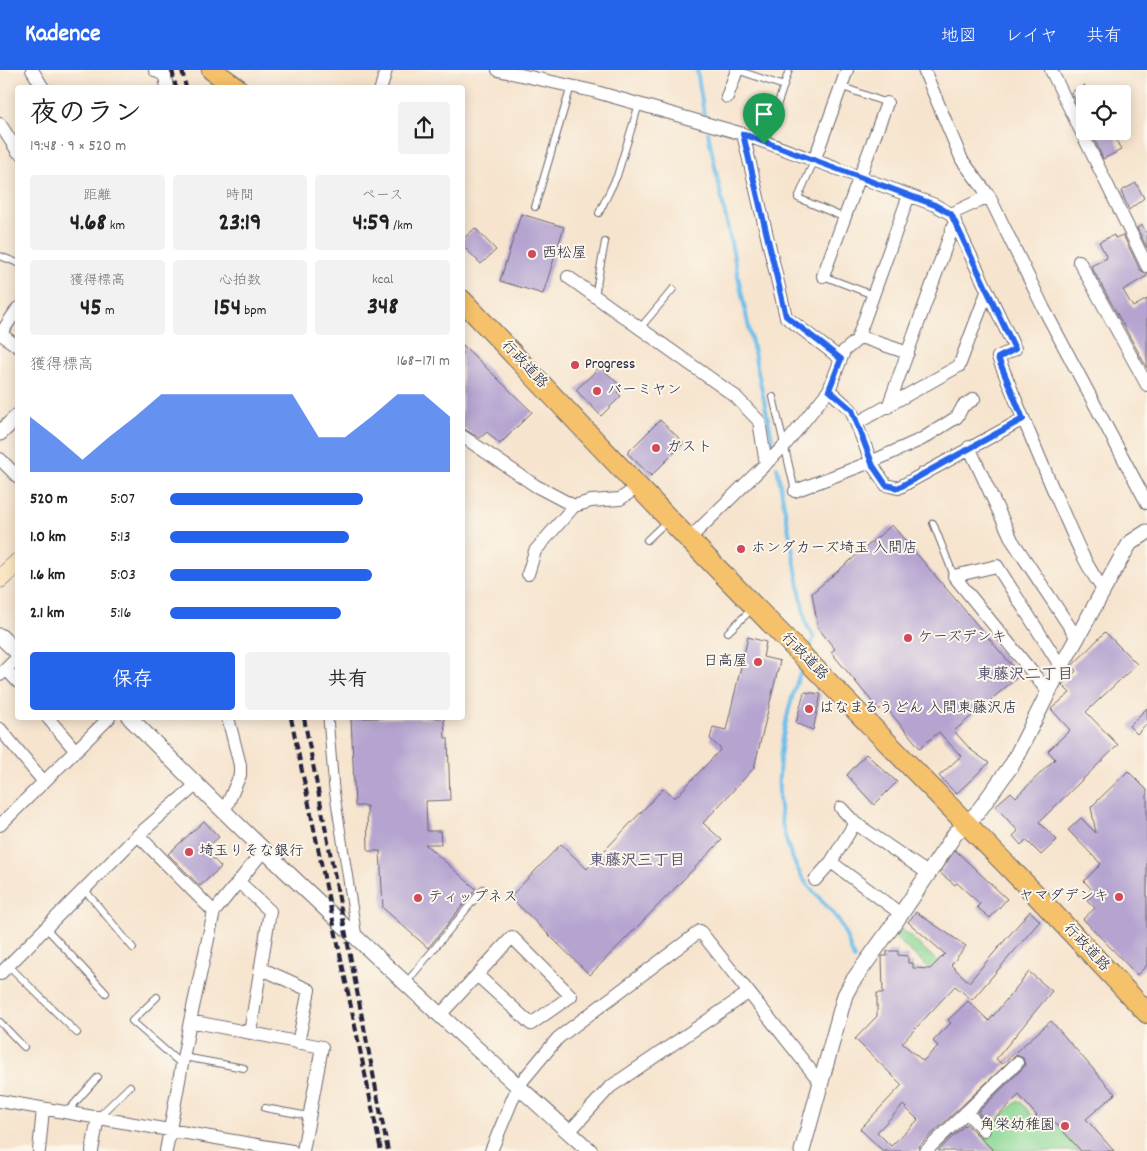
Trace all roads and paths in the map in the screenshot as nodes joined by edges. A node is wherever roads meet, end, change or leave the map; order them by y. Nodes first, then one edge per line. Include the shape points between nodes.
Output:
1 (32, 70) edge
2 (155, 70) edge
3 (212, 70) edge
4 (386, 70) edge
5 (737, 70) edge
6 (789, 70) edge
7 (847, 70) edge
8 (924, 70) edge
9 (1051, 70) edge
10 (506, 71) edge
11 (41, 85) edge
12 (166, 85) edge
13 (234, 85) edge
14 (382, 85) edge
15 (571, 86) junction
16 (784, 86) junction
17 (843, 87) junction
18 (727, 97) dead end
19 (887, 103) joint
20 (639, 104) junction
21 (0, 124) edge
22 (743, 134) junction
23 (764, 144) junction
24 (15, 147) edge
25 (814, 161) junction
26 (860, 178) junction
27 (908, 195) junction
28 (989, 196) junction
29 (535, 207) dead end
30 (599, 213) dead end
31 (845, 218) junction
32 (953, 218) junction
33 (605, 242) dead end
34 (0, 256) edge
35 (1079, 261) dead end
36 (15, 262) edge
37 (1147, 266) edge
38 (823, 276) joint
39 (568, 277) dead end
40 (673, 289) dead end
41 (987, 292) junction
42 (873, 295) junction
43 (595, 296) junction
44 (465, 303) edge
45 (15, 312) edge
46 (640, 328) junction
47 (0, 334) edge
48 (858, 336) junction
49 (15, 345) edge
50 (908, 353) junction
51 (841, 359) junction
52 (1147, 385) edge
53 (829, 390) junction
54 (773, 396) dead end
55 (974, 399) dead end
56 (888, 407) junction
57 (15, 419) edge
58 (1023, 419) junction
59 (857, 423) junction
60 (0, 433) edge
61 (465, 438) edge
62 (785, 445) junction
63 (969, 447) junction
64 (0, 459) edge
65 (871, 462) junction
66 (766, 464) junction
67 (15, 474) edge
68 (638, 487) junction
69 (796, 491) joint
70 (1147, 503) edge
71 (574, 506) junction
72 (668, 520) junction
73 (933, 523) dead end
74 (1147, 532) edge
75 (689, 539) junction
76 (647, 540) dead end
77 (15, 565) edge
78 (528, 574) dead end
79 (954, 576) junction
80 (0, 579) edge
81 (1103, 589) junction
82 (754, 606) junction
83 (728, 632) dead end
84 (0, 636) edge
85 (1077, 638) junction
86 (15, 650) edge
87 (15, 660) edge
88 (1061, 667) junction
89 (3, 672) edge
90 (15, 680) edge
91 (1049, 693) junction
92 (50, 720) edge
93 (107, 720) edge
94 (132, 720) edge
95 (229, 720) edge
96 (328, 720) edge
97 (0, 729) edge
98 (76, 750) junction
99 (44, 782) junction
100 (196, 785) junction
101 (841, 808) dead end
102 (225, 810) junction
103 (855, 824) junction
104 (966, 824) junction
105 (0, 825) edge
106 (138, 835) junction
107 (264, 850) junction
108 (831, 862) junction
109 (929, 874) junction
110 (816, 880) dead end
111 (238, 881) junction
112 (84, 889) junction
113 (483, 889) dead end
114 (214, 912) junction
115 (902, 914) junction
116 (46, 928) junction
117 (357, 939) junction
118 (133, 948) dead end
119 (262, 969) junction
120 (4, 970) edge
121 (477, 975) junction
122 (405, 984) junction
123 (106, 993) dead end
124 (748, 993) junction
125 (156, 997) dead end
126 (1147, 1013) edge
127 (440, 1015) junction
128 (190, 1021) junction
129 (0, 1022) edge
130 (76, 1032) dead end
131 (250, 1033) junction
132 (298, 1043) junction
133 (24, 1047) dead end
134 (183, 1061) junction
135 (1017, 1063) dead end
136 (244, 1068) dead end
137 (98, 1077) dead end
138 (820, 1082) junction
139 (130, 1086) dead end
140 (518, 1086) junction
141 (0, 1101) edge
142 (265, 1108) dead end
143 (43, 1109) junction
144 (67, 1112) junction
145 (966, 1112) junction
146 (309, 1116) junction
147 (98, 1117) junction
148 (171, 1129) junction
149 (984, 1130) dead end
150 (569, 1132) junction
151 (39, 1151) edge
152 (92, 1151) edge
153 (166, 1151) edge
154 (292, 1151) edge
155 (303, 1151) edge
156 (491, 1151) edge
157 (590, 1151) edge
158 (802, 1151) edge
159 (926, 1151) edge

1 - 11 street
2 - 12 street via 165,76
3 - 13 highway
4 - 14 street
5 - 16 lane
5 - 18 street
6 - 16 lane
7 - 17 street
8 - 28 street via 962,160
9 - 37 street
10 - 15 street
15 - 20 street
15 - 29 lane
16 - 23 lane
17 - 19 lane
17 - 25 street
19 - 26 street
20 - 22 street
20 - 30 lane via 617,176
21 - 24 street
22 - 23 street
22 - 51 street via 786,316
23 - 25 street
25 - 26 street
25 - 31 lane via 798,198
26 - 27 street
26 - 31 street
27 - 32 street via 935,205
27 - 42 street
28 - 32 street
28 - 70 street via 1044,309
31 - 38 street
32 - 41 street
32 - 50 street
33 - 43 lane
34 - 36 lane
35 - 52 street
38 - 42 lane
39 - 43 street
40 - 46 lane
41 - 56 street via 959,366
41 - 58 street via 1015,349 998,358
42 - 48 street
43 - 46 street
44 - 68 highway, 行政道路
45 - 47 street
46 - 66 street via 735,396 759,421
47 - 49 street
48 - 50 street
48 - 51 street
50 - 56 street
51 - 53 street
53 - 59 street via 852,410
53 - 62 street
54 - 62 lane
55 - 65 street via 963,406 957,417 922,439
56 - 59 street
57 - 60 street
58 - 63 street
58 - 81 street via 1068,522
59 - 65 street
61 - 71 street via 536,486
62 - 66 street
62 - 69 lane
63 - 65 street via 898,488 886,485
63 - 85 street via 1012,540
64 - 67 street
65 - 69 street
66 - 75 street
68 - 71 street via 620,499
68 - 72 highway, 行政道路
71 - 78 street via 535,551
72 - 75 highway, 行政道路
72 - 76 lane
73 - 79 lane
74 - 81 street via 1130,543
75 - 82 highway, 行政道路
77 - 80 main road
79 - 88 street via 997,566
79 - 91 street
81 - 85 street
82 - 83 lane
82 - 104 highway, 行政道路
84 - 86 street
85 - 88 street
87 - 89 street
88 - 91 street
89 - 90 street
91 - 104 street via 1013,763
92 - 98 street
93 - 98 street
94 - 100 street
95 - 102 street via 240,775
96 - 117 street via 334,789
97 - 99 street
98 - 99 street
99 - 105 street
100 - 102 street
100 - 106 street
101 - 103 street
102 - 107 street
103 - 108 street
103 - 109 street
104 - 109 street via 955,834
104 - 126 highway, 行政道路
106 - 112 street
106 - 114 street
107 - 111 street
107 - 117 street
108 - 110 street
108 - 115 street
109 - 115 street
111 - 114 street
111 - 119 street via 270,911
112 - 116 street
112 - 118 lane
113 - 122 lane
114 - 128 street
115 - 138 street via 845,995
116 - 120 street
116 - 123 lane
117 - 122 street
119 - 131 street
119 - 132 street via 309,990
120 - 130 lane
121 - 121 street via 532,1024 571,996 512,937
121 - 127 street
122 - 127 street
124 - 138 street
124 - 140 street via 700,932 558,1038
124 - 150 street via 610,1087
125 - 134 lane via 132,1022
127 - 140 street
128 - 131 street
128 - 134 street
129 - 133 lane
131 - 132 street
132 - 146 street via 322,1047
134 - 136 lane
134 - 148 street
135 - 145 street
137 - 144 lane
138 - 158 street
139 - 147 lane
140 - 150 street
140 - 156 street
141 - 143 street
142 - 146 lane
143 - 144 street
143 - 151 street
144 - 147 street
145 - 149 street
145 - 159 street
146 - 155 street
147 - 148 street
147 - 152 street
148 - 153 street
148 - 154 street
150 - 157 street

